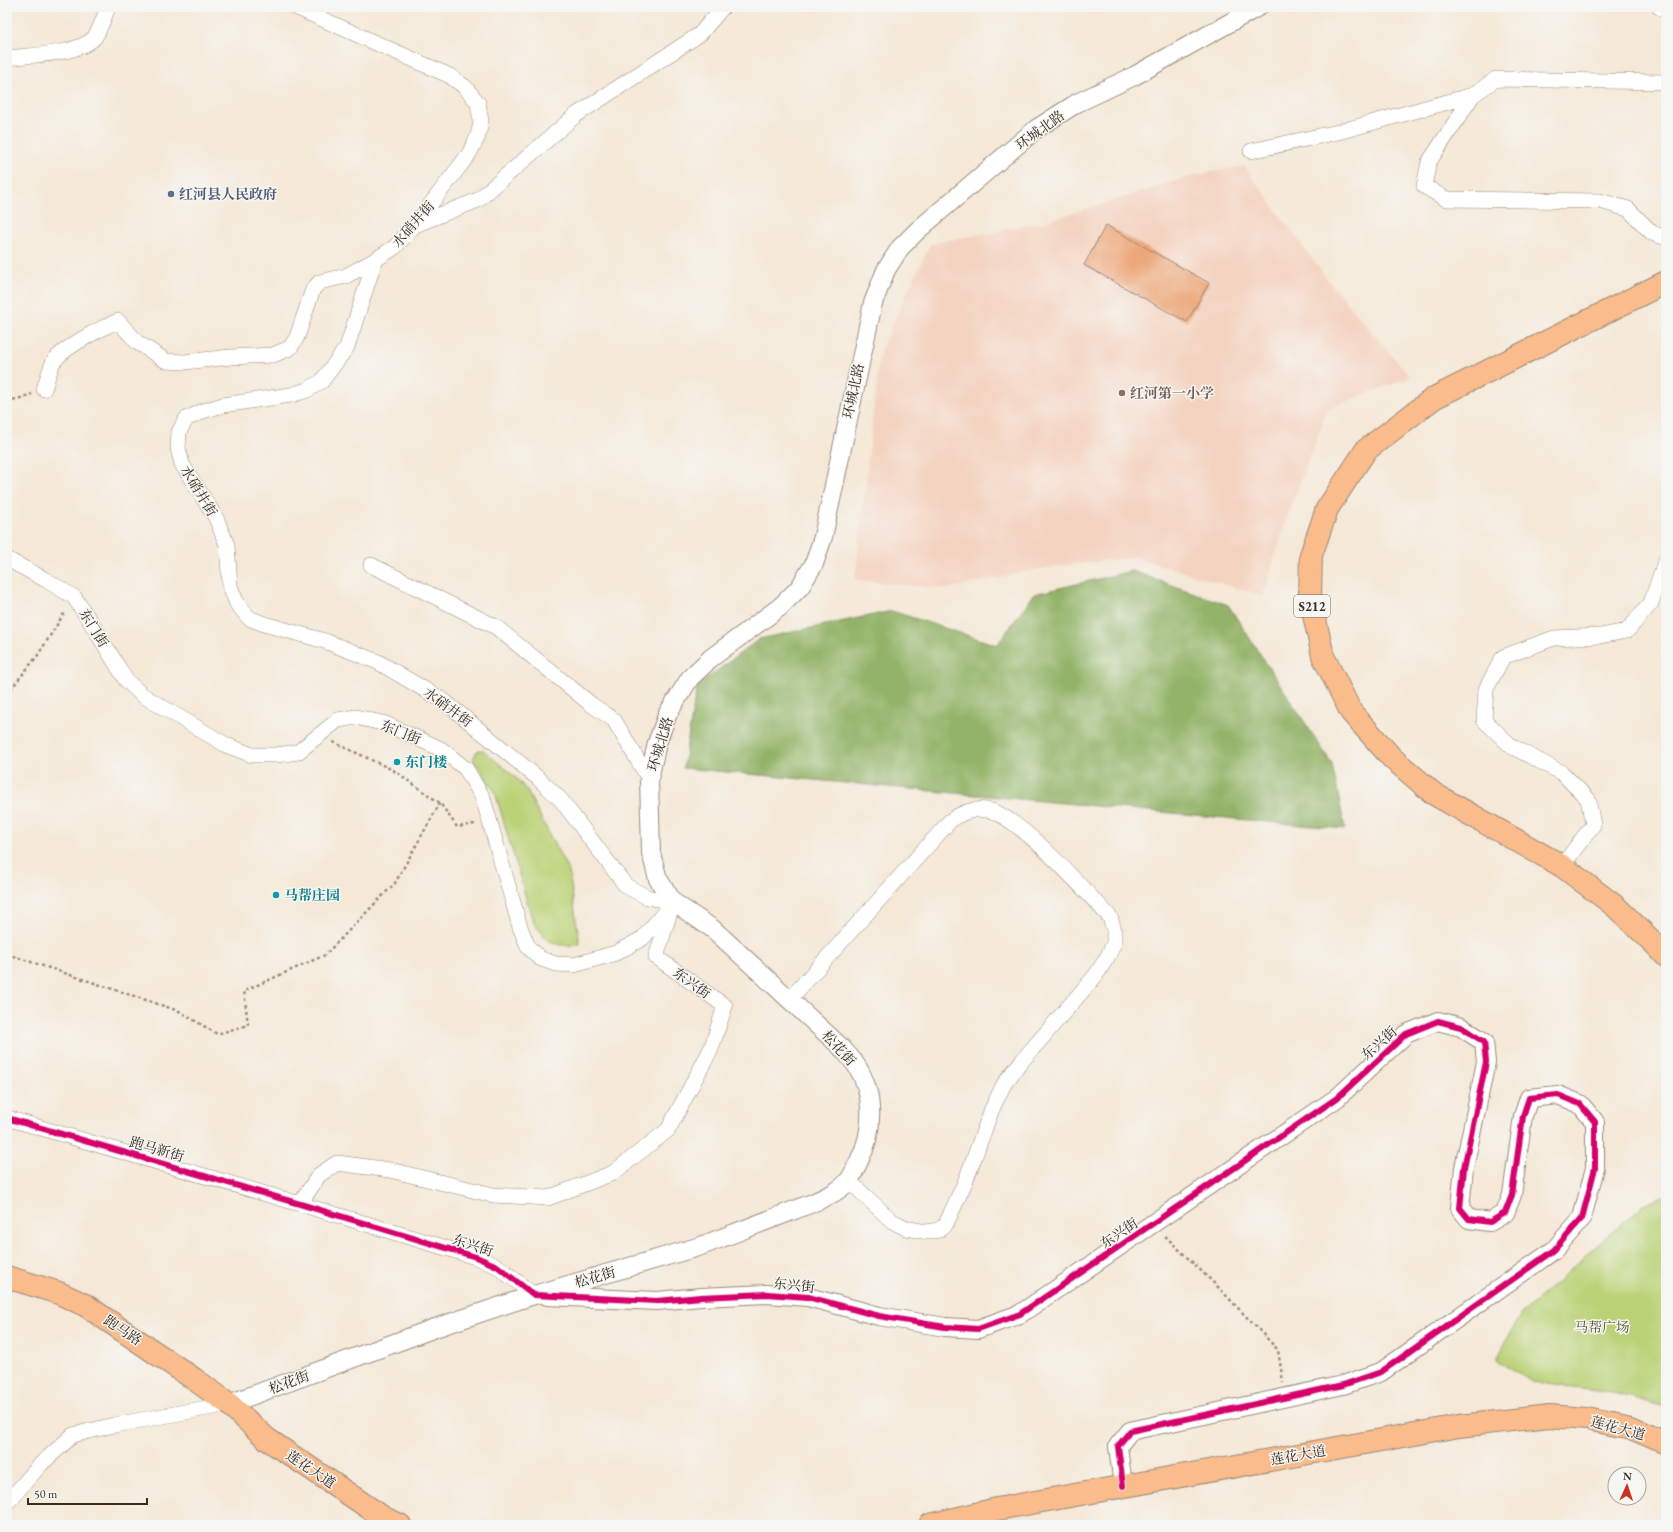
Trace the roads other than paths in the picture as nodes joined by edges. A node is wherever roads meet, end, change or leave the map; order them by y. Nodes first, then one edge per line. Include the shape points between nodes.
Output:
1 (108, 7) edge
2 (295, 7) edge
3 (723, 7) edge
4 (1258, 7) edge
5 (1659, 7) edge
6 (1666, 10) edge
7 (7, 58) edge
8 (1666, 82) edge
9 (1473, 95) junction
10 (1251, 151) dead end
11 (414, 226) junction
12 (1666, 238) edge
13 (376, 260) junction
14 (1666, 282) edge
15 (44, 389) road end
16 (7, 559) edge
17 (1666, 559) edge
18 (371, 565) dead end
19 (649, 779) junction
20 (1562, 866) junction
21 (673, 902) junction
22 (1666, 956) edge
23 (789, 1000) junction
24 (7, 1118) edge
25 (849, 1181) junction
26 (300, 1204) junction
27 (7, 1277) edge
28 (534, 1295) junction
29 (229, 1404) junction
30 (1666, 1443) edge
31 (1123, 1486) junction
32 (7, 1503) edge
33 (400, 1525) edge
34 (930, 1525) edge

1 - 7 street via 94,37 83,46 65,51
2 - 11 street, 水硝井街 via 450,76 465,87 478,103 481,122 469,154
3 - 11 street via 700,34 576,115 478,200
4 - 19 street, 环城北路 via 1134,76 1077,103 1036,129 900,248 886,270 873,303 823,537 814,564 800,587 780,607 711,658 690,678 668,713 657,743
5 - 6 street
8 - 9 street via 1496,79
9 - 10 street via 1338,132
9 - 12 street via 1430,162 1424,186 1446,199 1600,201 1628,209 1652,233
11 - 13 street, 水硝井街 via 395,247
13 - 15 street via 346,276 320,282 313,289 297,337 290,348 273,354 184,362 166,360 137,342 118,321 99,328 53,361
13 - 21 street, 水硝井街 via 347,347 322,381 307,390 291,395 223,405 203,411 186,419 178,432 182,464 216,518 227,545 230,586 237,604 249,618 325,641 378,662 444,701 561,800 626,886 647,897
14 - 20 main road, S212 via 1434,398 1366,450 1327,508 1311,555 1310,597 1323,656 1351,712 1392,758 1434,794
16 - 21 street, 东门街 via 74,597 126,680 142,695 226,745 252,755 298,752 338,720 356,717 386,724 441,749 466,769 483,798 520,927 528,947 541,959 556,964 574,965 616,953 643,938
17 - 20 street via 1651,603 1627,631 1600,636 1554,638 1503,657 1486,689 1484,720 1511,746 1562,773 1588,799 1593,825
18 - 19 street via 496,627 614,720
19 - 21 street, 环城北路 via 651,853 658,879
20 - 22 main road, S212 via 1615,906
21 - 23 street, 松花街 via 713,929
21 - 26 street, 东兴街 via 656,957 725,1006 711,1049 668,1130 613,1173 548,1198 493,1195 390,1170 337,1163 319,1175
23 - 25 street, 松花街 via 842,1048 857,1065 865,1084 870,1105 870,1129 865,1149
23 - 25 street via 945,826 962,813 988,810 1003,816 1039,843 1110,917 1114,943 1108,956 1096,975 1004,1084 946,1224 939,1230 927,1232 906,1228 892,1221
24 - 26 street, 跑马新街
25 - 28 street, 松花街 via 810,1204 701,1246
26 - 28 street, 东兴街 via 497,1266
27 - 29 main road, 跑马路 via 59,1292 85,1305
28 - 29 street, 松花街 via 435,1328
28 - 31 street, 东兴街 via 657,1302 767,1294 808,1297 879,1316 945,1327 978,1329 1020,1314 1337,1098 1406,1034 1438,1021 1461,1027 1484,1042 1486,1062 1464,1168 1460,1208 1469,1219 1490,1222 1505,1213 1512,1195 1523,1116 1529,1098 1558,1095 1580,1104 1595,1122 1595,1168 1582,1218 1554,1250 1381,1372 1343,1385 1130,1431 1118,1446
29 - 32 street, 松花街 via 73,1435 41,1464
29 - 33 main road, 莲花大道 via 268,1439 384,1518
30 - 31 main road, 莲花大道 via 1631,1428 1587,1419 1549,1416 1459,1426
31 - 34 main road, 莲花大道 via 997,1509

